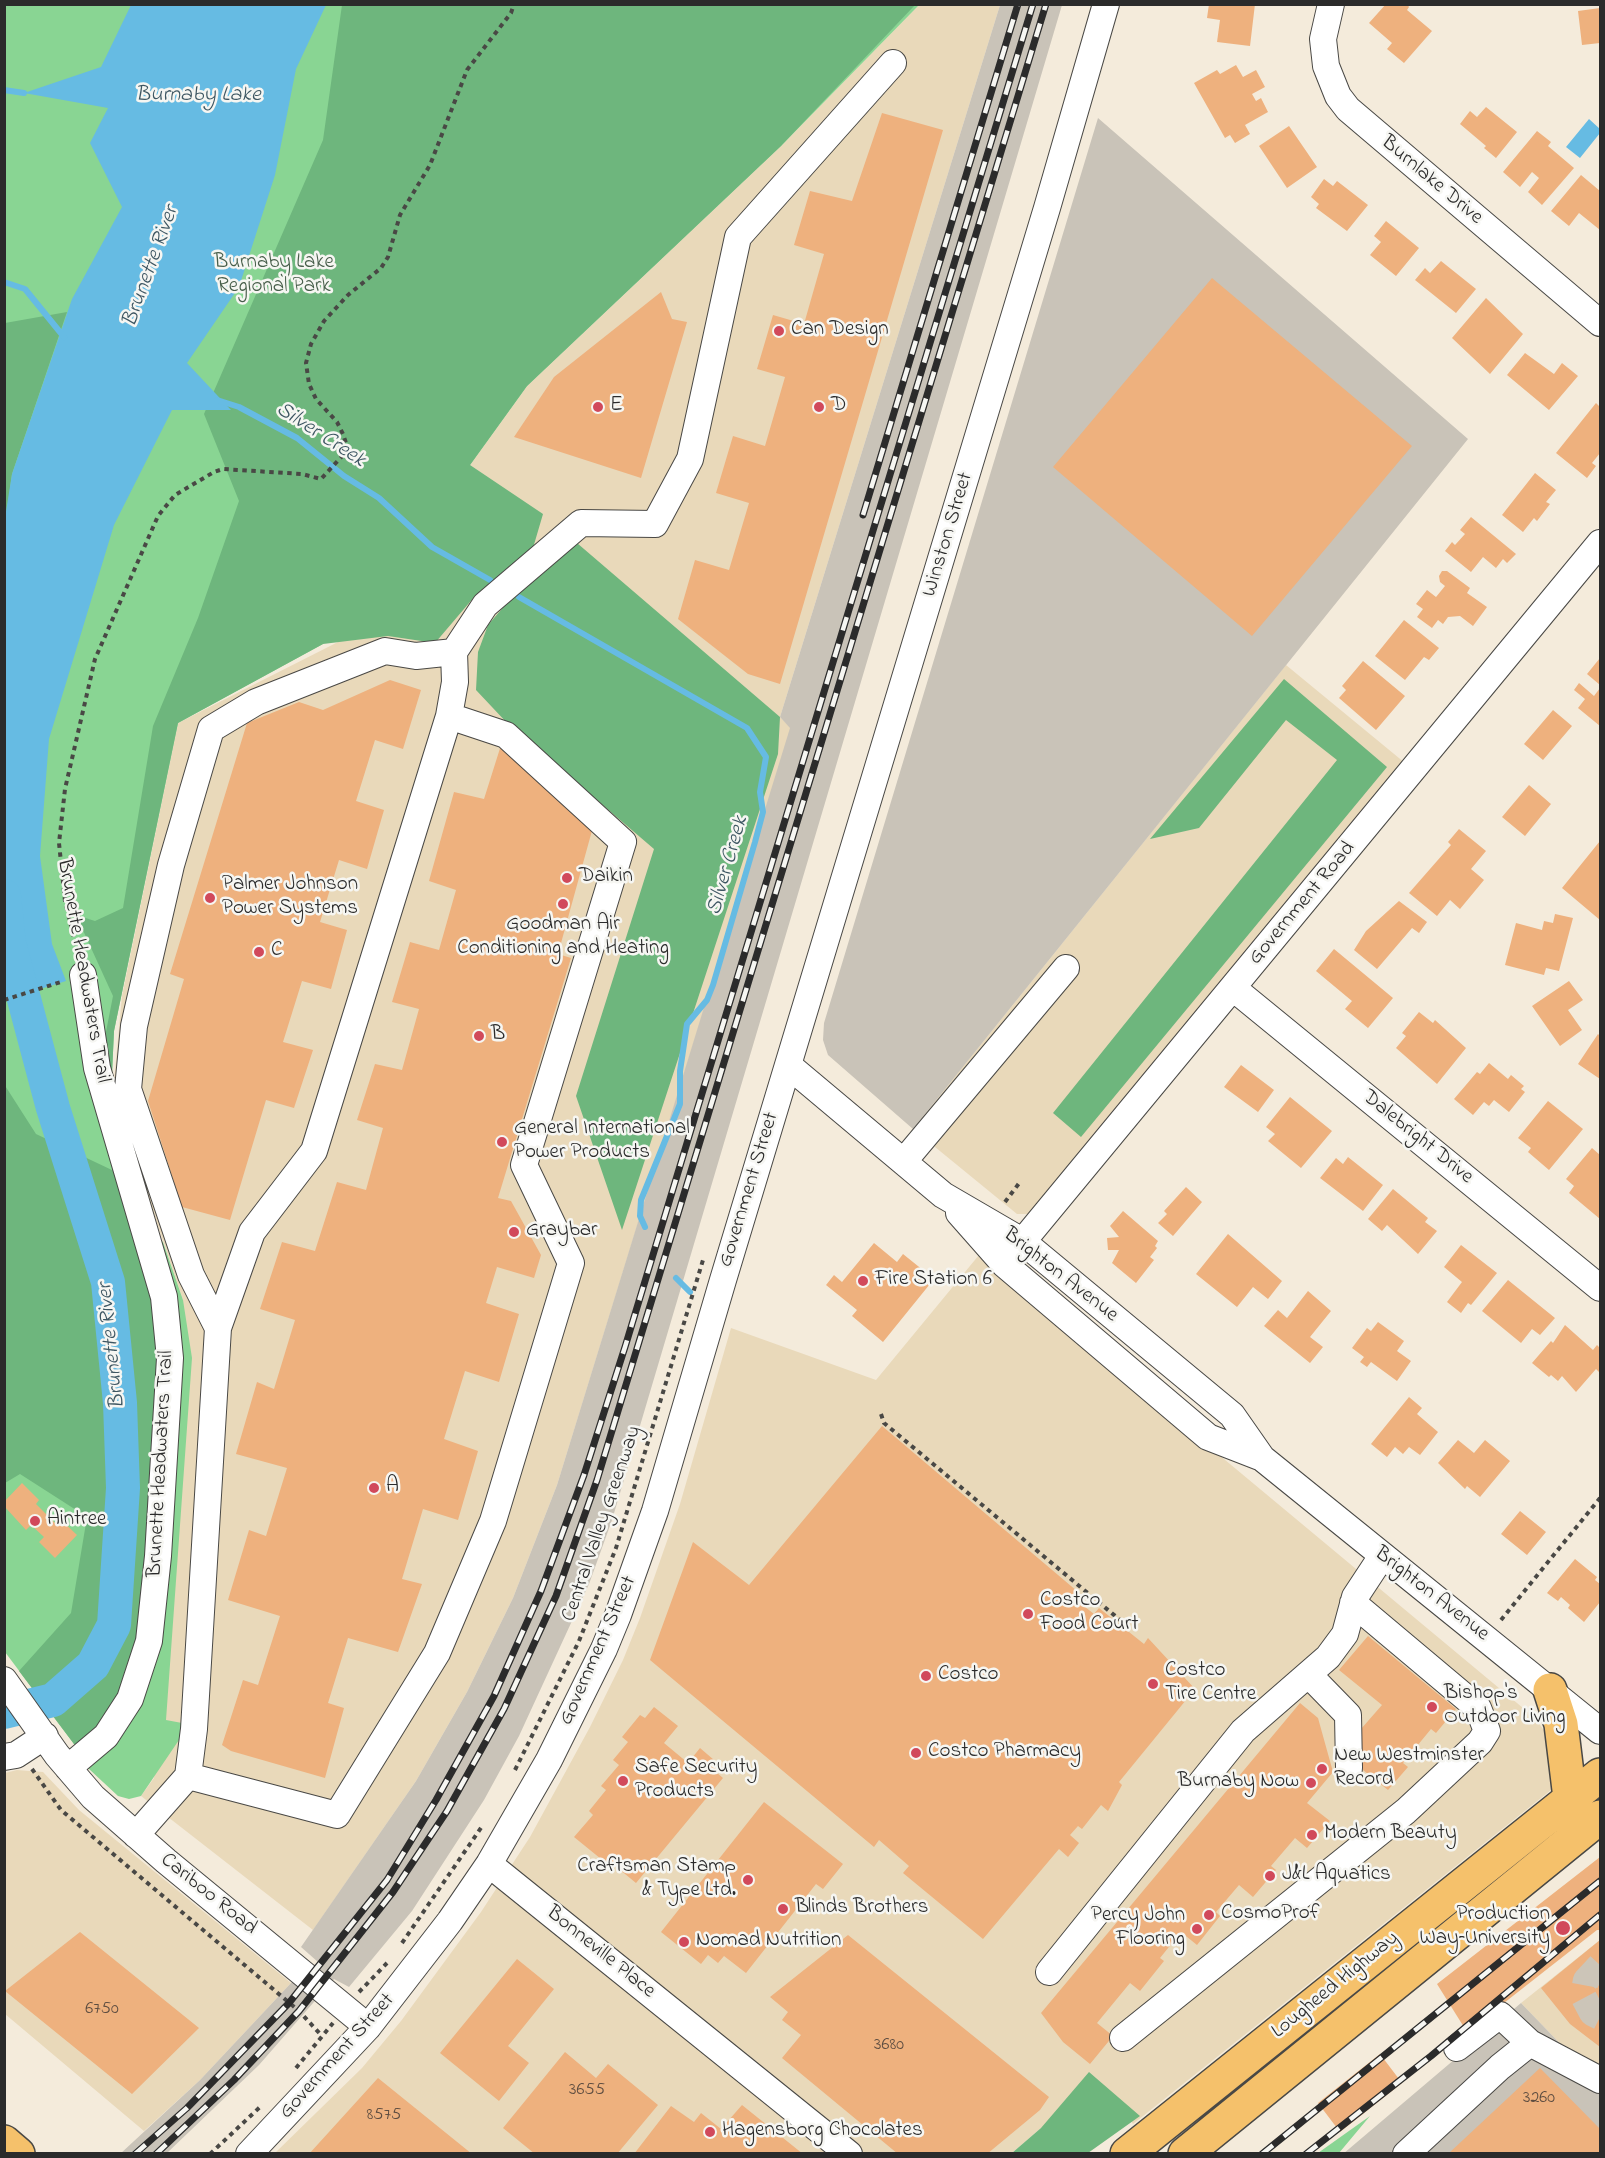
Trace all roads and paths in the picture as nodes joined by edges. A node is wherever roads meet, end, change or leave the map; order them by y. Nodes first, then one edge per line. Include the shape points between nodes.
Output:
1 (514, 4) edge
2 (836, 4) edge
3 (872, 4) edge
4 (1106, 4) edge
5 (1331, 4) edge
6 (893, 63) dead end
7 (1600, 323) edge
8 (1600, 543) edge
9 (454, 652) junction
10 (449, 716) junction
11 (1066, 968) dead end
12 (74, 978) junction
13 (1233, 988) junction
14 (4, 1000) edge
15 (788, 1065) junction
16 (904, 1161) junction
17 (1020, 1182) dead end
18 (943, 1195) junction
19 (1005, 1202) dead end
20 (1022, 1241) junction
21 (706, 1251) dead end
22 (1004, 1264) junction
23 (1600, 1287) edge
24 (218, 1328) junction
25 (881, 1414) dead end
26 (1262, 1458) junction
27 (1600, 1498) edge
28 (1382, 1556) junction
29 (1353, 1603) junction
30 (1501, 1620) dead end
31 (1132, 1630) dead end
32 (1309, 1675) junction
33 (4, 1680) edge
34 (1550, 1690) junction
35 (1600, 1731) edge
36 (57, 1747) junction
37 (4, 1757) edge
38 (1349, 1768) dead end
39 (33, 1771) dead end
40 (513, 1774) dead end
41 (1600, 1774) edge
42 (188, 1776) junction
43 (1570, 1798) junction
44 (1600, 1817) edge
45 (488, 1818) dead end
46 (136, 1835) junction
47 (489, 1864) junction
48 (398, 1948) dead end
49 (392, 1956) dead end
50 (1048, 1972) dead end
51 (359, 1991) dead end
52 (368, 2027) junction
53 (1123, 2038) dead end
54 (1530, 2043) junction
55 (1457, 2048) dead end
56 (288, 2077) dead end
57 (1600, 2080) edge
58 (266, 2100) dead end
59 (4, 2142) edge
60 (258, 2151) edge
61 (18, 2154) edge
62 (210, 2154) edge
63 (849, 2154) edge
64 (1127, 2154) edge
65 (1185, 2154) edge
66 (1406, 2154) edge

1 - 12 path, Brunette Headwaters Trail via 467,70 430,165 400,215 388,257 324,321 311,344 306,363 309,384 316,399 337,422 347,446 339,461 321,478 223,470 175,495 158,516 95,659 65,789 59,843
2 - 3 path
4 - 15 street, Winston Street
5 - 7 street, Burnlake Drive via 1323,39 1326,66 1348,109
6 - 9 street via 738,237 690,459 655,524 581,523 485,605
8 - 13 street, Government Road
9 - 10 street via 455,682
9 - 24 street via 416,656 385,651 256,702 211,729 171,865 139,1003 128,1089 190,1275
10 - 24 street via 314,1151 252,1232
10 - 42 street via 506,735 623,842 524,1165 571,1263 493,1521 446,1633 337,1815
11 - 16 street
12 - 14 path
12 - 36 street, Brunette Headwaters Trail via 164,1297 170,1358 149,1641 129,1699 106,1736
13 - 20 street, Government Road
13 - 23 street, Dalebright Drive
15 - 16 street, Brighton Avenue
15 - 47 street, Government Street via 632,1581 575,1710
16 - 18 street, Brighton Avenue
17 - 19 path
18 - 20 street, Brighton Avenue
18 - 22 street, Brighton Avenue
20 - 22 street, Government Road
20 - 26 street, Brighton Avenue via 1232,1415
21 - 40 path, Central Valley Greenway via 616,1548 579,1641
22 - 26 street, Brighton Avenue via 1208,1437
24 - 42 street
25 - 31 path via 884,1422 1038,1555
26 - 28 street, Brighton Avenue
27 - 30 path
28 - 29 street
28 - 34 street, Brighton Avenue
29 - 32 street via 1345,1634
29 - 53 street via 1478,1708 1488,1731 1406,1811
32 - 38 street via 1348,1715
32 - 50 street via 1243,1731
33 - 36 street, Cariboo Road
34 - 35 street, Brighton Avenue
34 - 43 main road via 1561,1724
36 - 37 street, Brunette Headwaters Trail
36 - 46 street, Cariboo Road via 93,1797
39 - 56 path via 61,1810 324,2034
41 - 43 main road, Lougheed Highway
42 - 46 street
43 - 64 main road, Lougheed Highway
44 - 65 main road, Lougheed Highway
45 - 48 path
46 - 52 street, Cariboo Road
47 - 52 street, Government Street via 418,1965
47 - 63 street, Bonneville Place
49 - 51 path
52 - 60 street, Government Street
54 - 55 street via 1500,2015
54 - 57 street
54 - 66 street
58 - 62 path
59 - 61 main road

